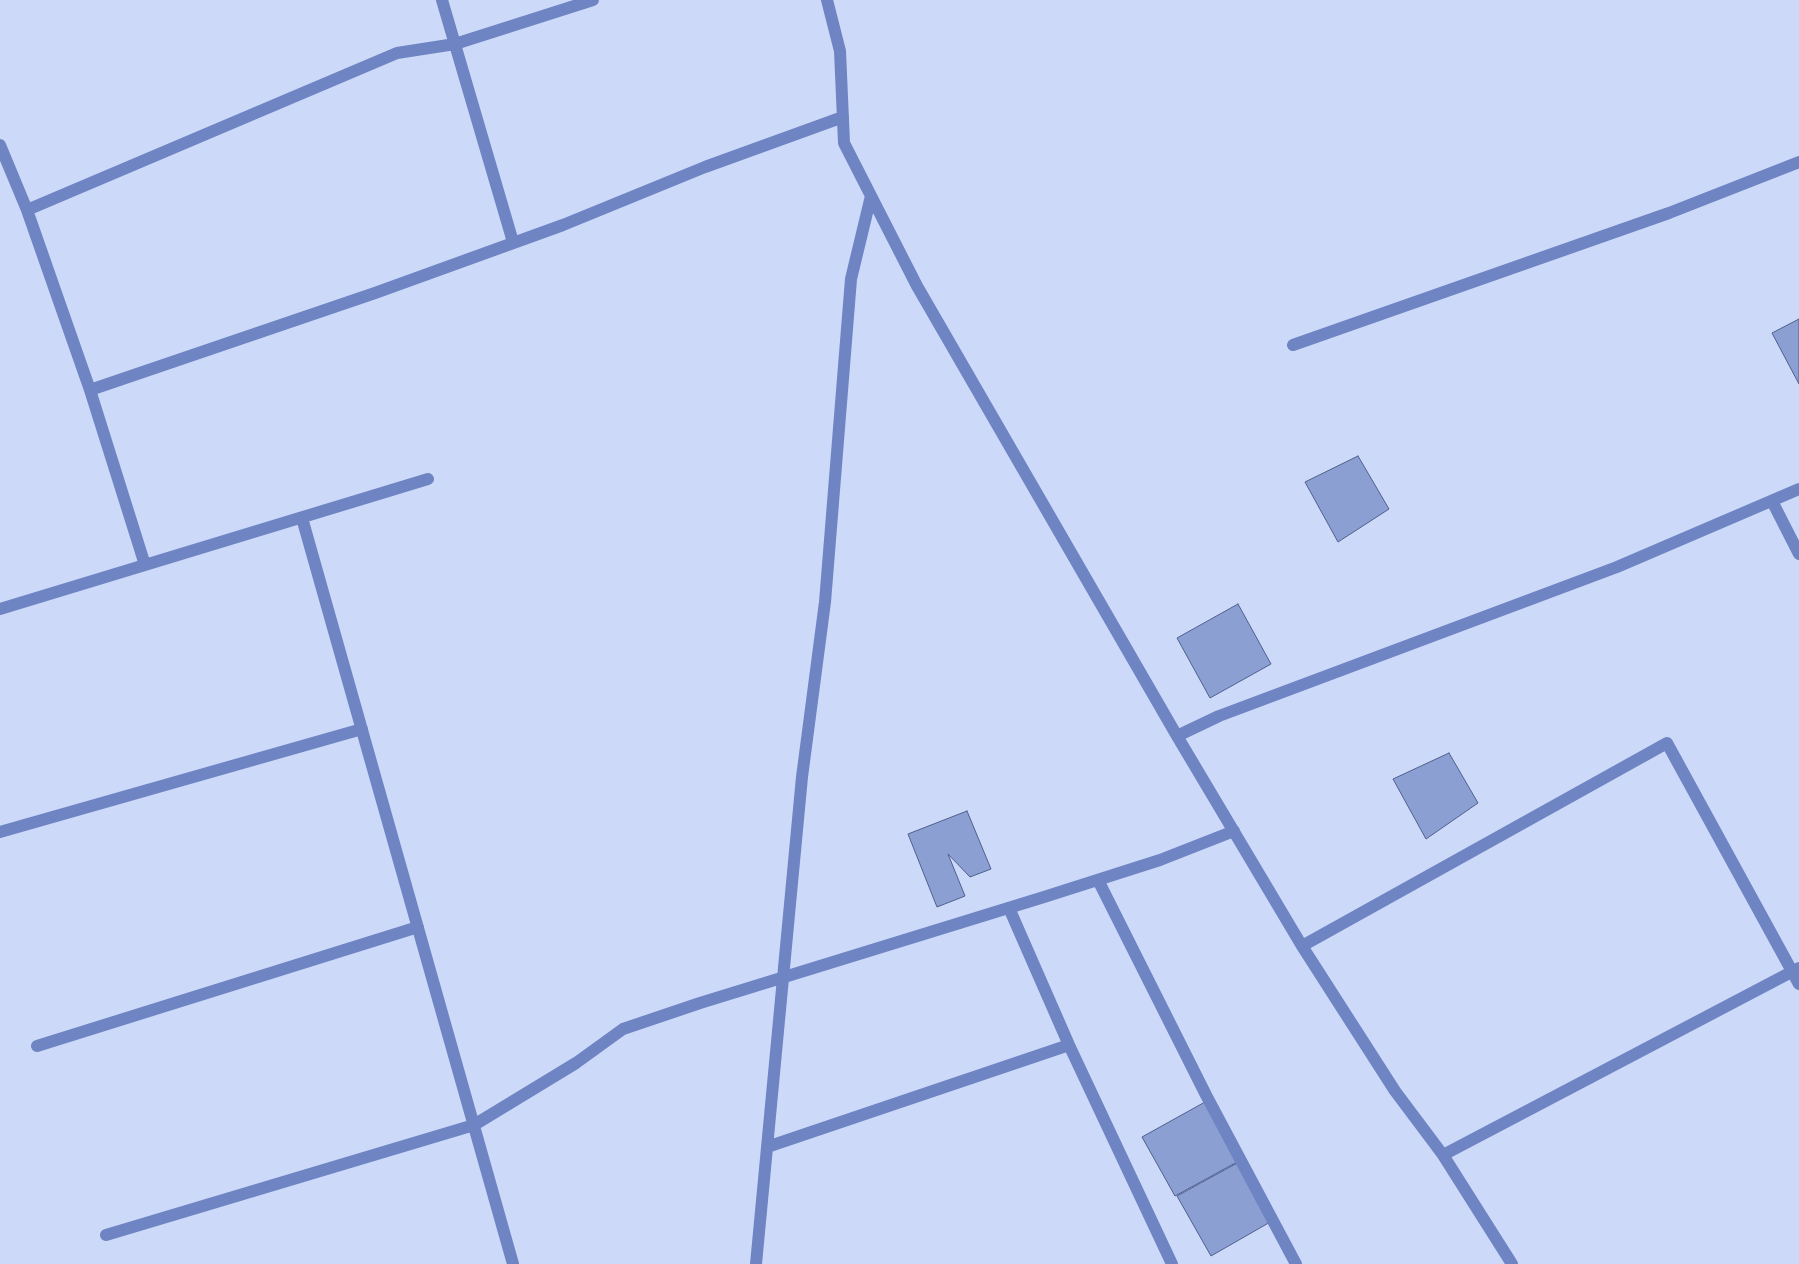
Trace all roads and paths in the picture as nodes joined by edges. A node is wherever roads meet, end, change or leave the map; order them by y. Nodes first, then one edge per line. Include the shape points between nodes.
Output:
1 (442, 0) edge
2 (593, 0) edge
3 (828, 0) edge
4 (455, 44) junction
5 (843, 117) junction
6 (0, 145) edge
7 (1799, 162) edge
8 (871, 196) junction
9 (27, 210) junction
10 (513, 242) junction
11 (1293, 346) dead end
12 (90, 390) junction
13 (428, 479) dead end
14 (1799, 489) edge
15 (1772, 501) junction
16 (302, 518) junction
17 (1799, 554) edge
18 (145, 565) junction
19 (0, 609) edge
20 (362, 729) junction
21 (1178, 736) junction
22 (1234, 831) junction
23 (0, 832) edge
24 (1098, 880) junction
25 (1009, 908) junction
26 (418, 927) junction
27 (1302, 946) junction
28 (1796, 970) edge
29 (783, 978) junction
30 (1799, 984) edge
31 (1069, 1045) junction
32 (37, 1046) dead end
33 (474, 1125) junction
34 (768, 1147) junction
35 (1443, 1155) junction
36 (106, 1235) dead end
37 (513, 1264) edge
38 (756, 1264) edge
39 (1172, 1264) edge
40 (1296, 1264) edge
41 (1512, 1264) edge

1 - 4 street
2 - 4 street
3 - 5 street via 840,51
4 - 9 street via 396,53
4 - 10 street
5 - 8 street via 844,144
5 - 10 street
6 - 9 street
7 - 11 street via 1669,213
8 - 21 street via 917,286
8 - 29 street via 851,279 825,602 802,777
9 - 12 street
10 - 12 street via 375,293
12 - 18 street
13 - 16 street
14 - 15 street
15 - 17 street
15 - 21 street via 1618,567 1219,716
16 - 18 street
16 - 20 street
18 - 19 street
20 - 23 street
20 - 26 street
21 - 22 street
22 - 24 street
22 - 27 street
24 - 25 street
24 - 40 street via 1206,1095
25 - 29 street
25 - 31 street
26 - 32 street
26 - 33 street
27 - 28 street via 1667,743
27 - 35 street via 1395,1091
28 - 30 street
28 - 35 street
29 - 33 street via 623,1029 576,1063
29 - 34 street
31 - 34 street
31 - 39 street
33 - 36 street
33 - 37 street
34 - 38 street
35 - 41 street

